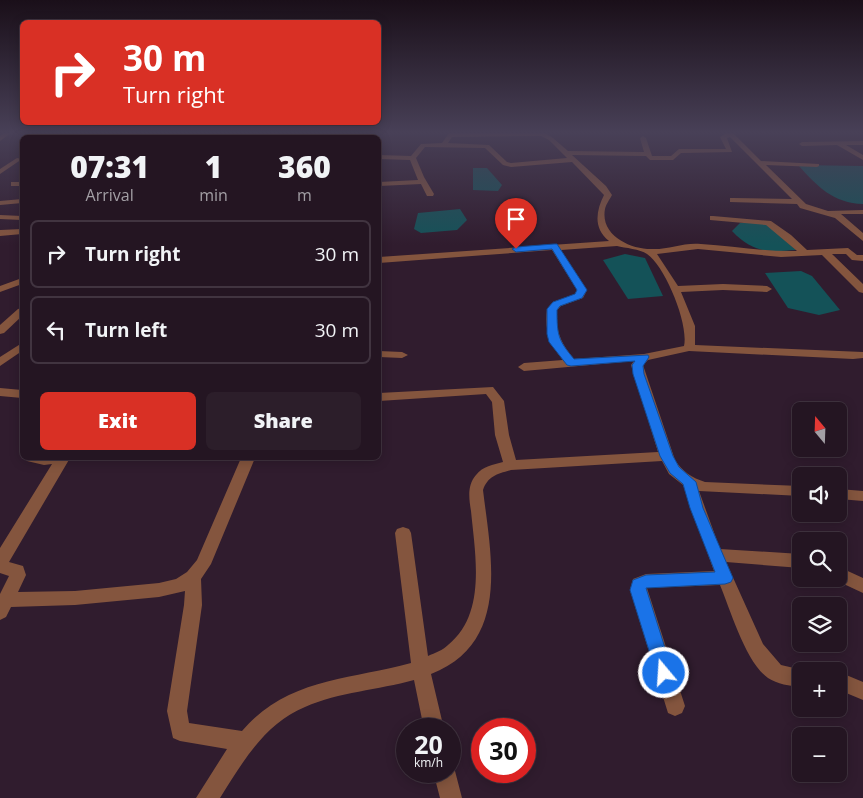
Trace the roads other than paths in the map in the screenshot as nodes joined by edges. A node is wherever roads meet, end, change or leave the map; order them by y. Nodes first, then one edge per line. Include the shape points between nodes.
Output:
1 (418, 170) edge
2 (583, 170) edge
3 (768, 170) edge
4 (424, 182) junction
5 (381, 184) edge
6 (430, 194) dead end
7 (733, 200) dead end
8 (20, 201) edge
9 (0, 202) edge
10 (799, 202) junction
11 (828, 212) junction
12 (863, 212) edge
13 (0, 217) edge
14 (20, 218) edge
15 (713, 218) dead end
16 (20, 232) edge
17 (0, 233) edge
18 (863, 238) edge
19 (617, 243) junction
20 (554, 246) junction
21 (650, 252) junction
22 (824, 252) junction
23 (806, 254) junction
24 (863, 258) edge
25 (381, 260) edge
26 (20, 282) edge
27 (0, 289) edge
28 (674, 289) junction
29 (767, 289) dead end
30 (863, 290) edge
31 (20, 313) edge
32 (0, 331) edge
33 (19, 348) edge
34 (689, 348) junction
35 (0, 351) edge
36 (381, 354) edge
37 (402, 355) dead end
38 (863, 355) edge
39 (644, 357) junction
40 (0, 363) edge
41 (571, 363) junction
42 (524, 368) dead end
43 (0, 392) edge
44 (20, 394) edge
45 (381, 397) edge
46 (666, 456) junction
47 (61, 460) edge
48 (247, 460) edge
49 (511, 465) junction
50 (689, 482) junction
51 (792, 491) edge
52 (847, 495) edge
53 (863, 496) edge
54 (403, 533) dead end
55 (716, 555) junction
56 (792, 560) edge
57 (0, 562) edge
58 (0, 566) edge
59 (193, 577) junction
60 (725, 578) junction
61 (847, 578) edge
62 (863, 586) edge
63 (3, 606) edge
64 (420, 670) junction
65 (792, 677) edge
66 (847, 684) edge
67 (863, 691) edge
68 (675, 706) dead end
69 (431, 718) edge
70 (247, 742) junction
71 (447, 783) edge
72 (207, 798) edge
73 (450, 798) edge

1 - 4 street
2 - 19 street via 608,195 601,209 602,223 609,237
3 - 10 street
4 - 5 street
4 - 6 street
7 - 10 street
8 - 9 street
10 - 11 street via 807,209
11 - 12 street
11 - 18 street via 838,216
13 - 14 street
15 - 23 street via 768,223
16 - 17 street
19 - 20 street
19 - 21 street
20 - 25 street
20 - 41 street via 582,290 579,296 552,309 554,342
21 - 23 street via 698,246
21 - 28 street via 661,263
22 - 23 street
22 - 24 street via 848,251 855,258
22 - 30 street
26 - 27 street
28 - 29 street
28 - 34 street via 692,333 693,341
31 - 32 street
33 - 35 street
33 - 40 street
34 - 38 street
34 - 39 street
36 - 37 street
39 - 41 street
39 - 46 street via 637,365 638,374
41 - 42 street
43 - 44 street
45 - 49 street via 489,390 498,401 502,435
46 - 49 street
46 - 50 street via 674,470
47 - 57 street
48 - 59 street via 220,528
49 - 64 street via 489,470 480,478 476,490 485,578 485,595 476,623 463,643 446,659
50 - 51 street via 705,487
50 - 55 street
52 - 53 street
54 - 64 street
55 - 56 street
55 - 60 street
58 - 63 street via 18,575
59 - 63 street via 180,585 159,590
59 - 70 street via 193,605 177,722 180,731
60 - 65 street via 763,661 774,671
60 - 68 street via 646,581 639,584 638,590
61 - 62 street
64 - 69 street
64 - 70 street via 326,689 288,705
66 - 67 street
70 - 72 street
71 - 73 street

